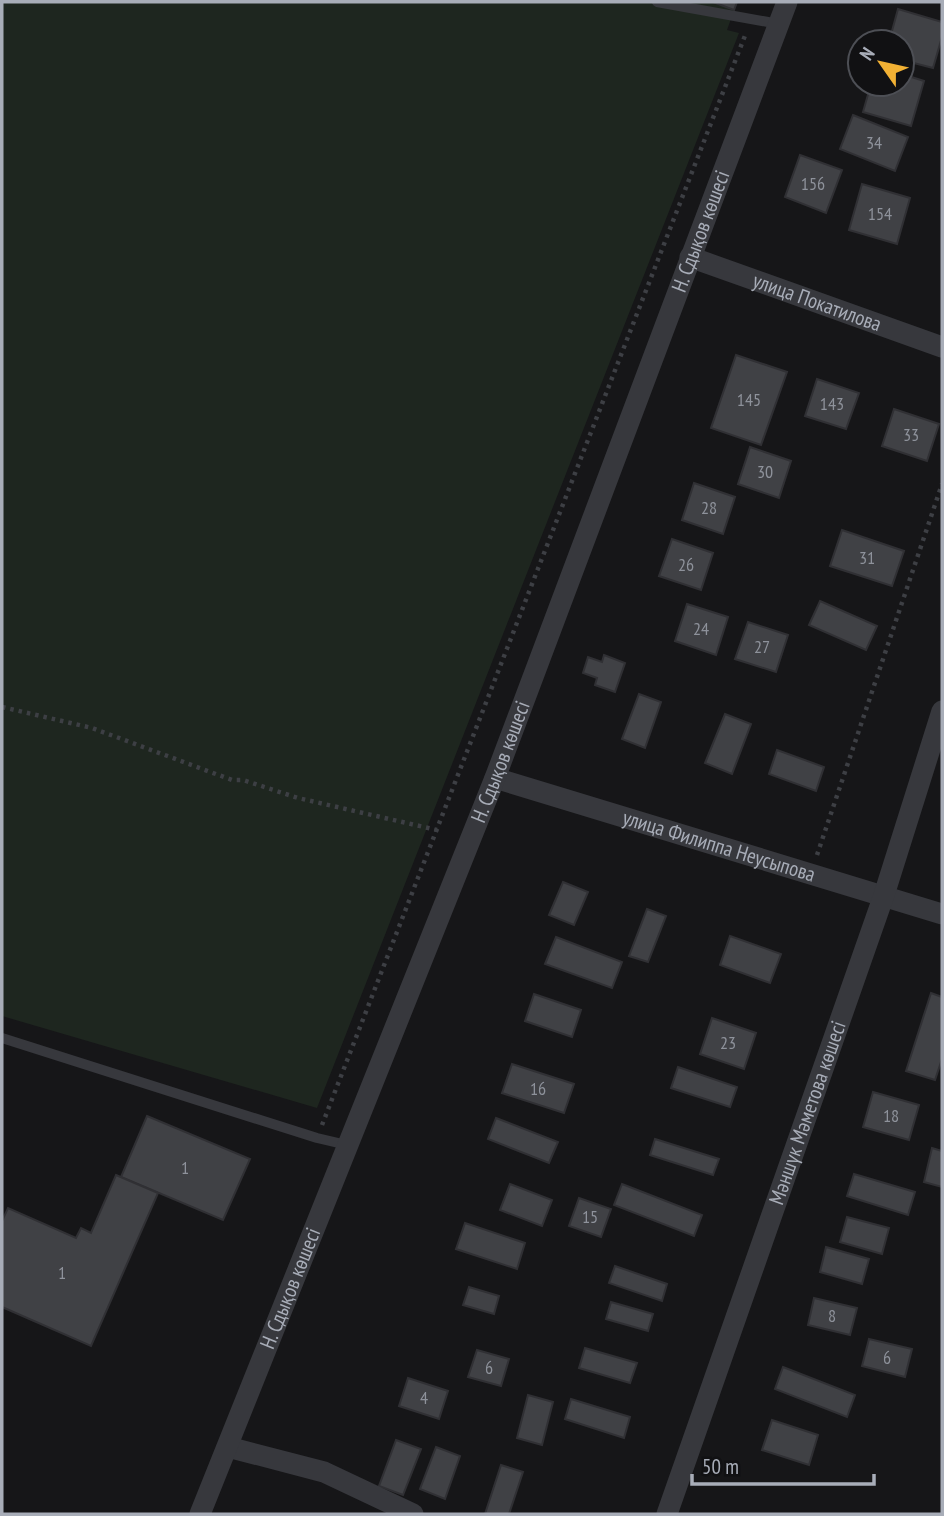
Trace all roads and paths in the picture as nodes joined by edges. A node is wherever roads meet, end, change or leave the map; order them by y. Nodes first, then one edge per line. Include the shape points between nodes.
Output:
1 (657, 2) edge
2 (787, 2) edge
3 (751, 19) junction
4 (779, 24) junction
5 (690, 257) junction
6 (942, 347) edge
7 (942, 484) edge
8 (2, 707) edge
9 (942, 710) edge
10 (495, 778) junction
11 (437, 830) junction
12 (810, 876) junction
13 (884, 895) junction
14 (942, 914) edge
15 (2, 1038) edge
16 (317, 1138) junction
17 (347, 1145) junction
18 (228, 1447) junction
19 (200, 1514) edge
20 (413, 1514) edge
21 (667, 1514) edge

1 - 3 lane
2 - 4 street, Н. Сдықов көшесі
3 - 4 lane
3 - 11 path
4 - 5 street, Н. Сдықов көшесі
5 - 6 street, улица Покатилова
5 - 10 street, Н. Сдықов көшесі
7 - 12 path
8 - 11 path via 92,728 232,780
9 - 13 street, Мәншүк Мәметова көшесі
10 - 12 street, улица Филиппа Неусыпова
10 - 17 street, Н. Сдықов көшесі
11 - 16 path
12 - 13 street, улица Филиппа Неусыпова
13 - 14 street, улица Филиппа Неусыпова
13 - 21 street, Мәншүк Мәметова көшесі
15 - 16 lane
16 - 17 lane
17 - 18 street, Н. Сдықов көшесі
18 - 19 street, Н. Сдықов көшесі
18 - 20 street via 324,1472

